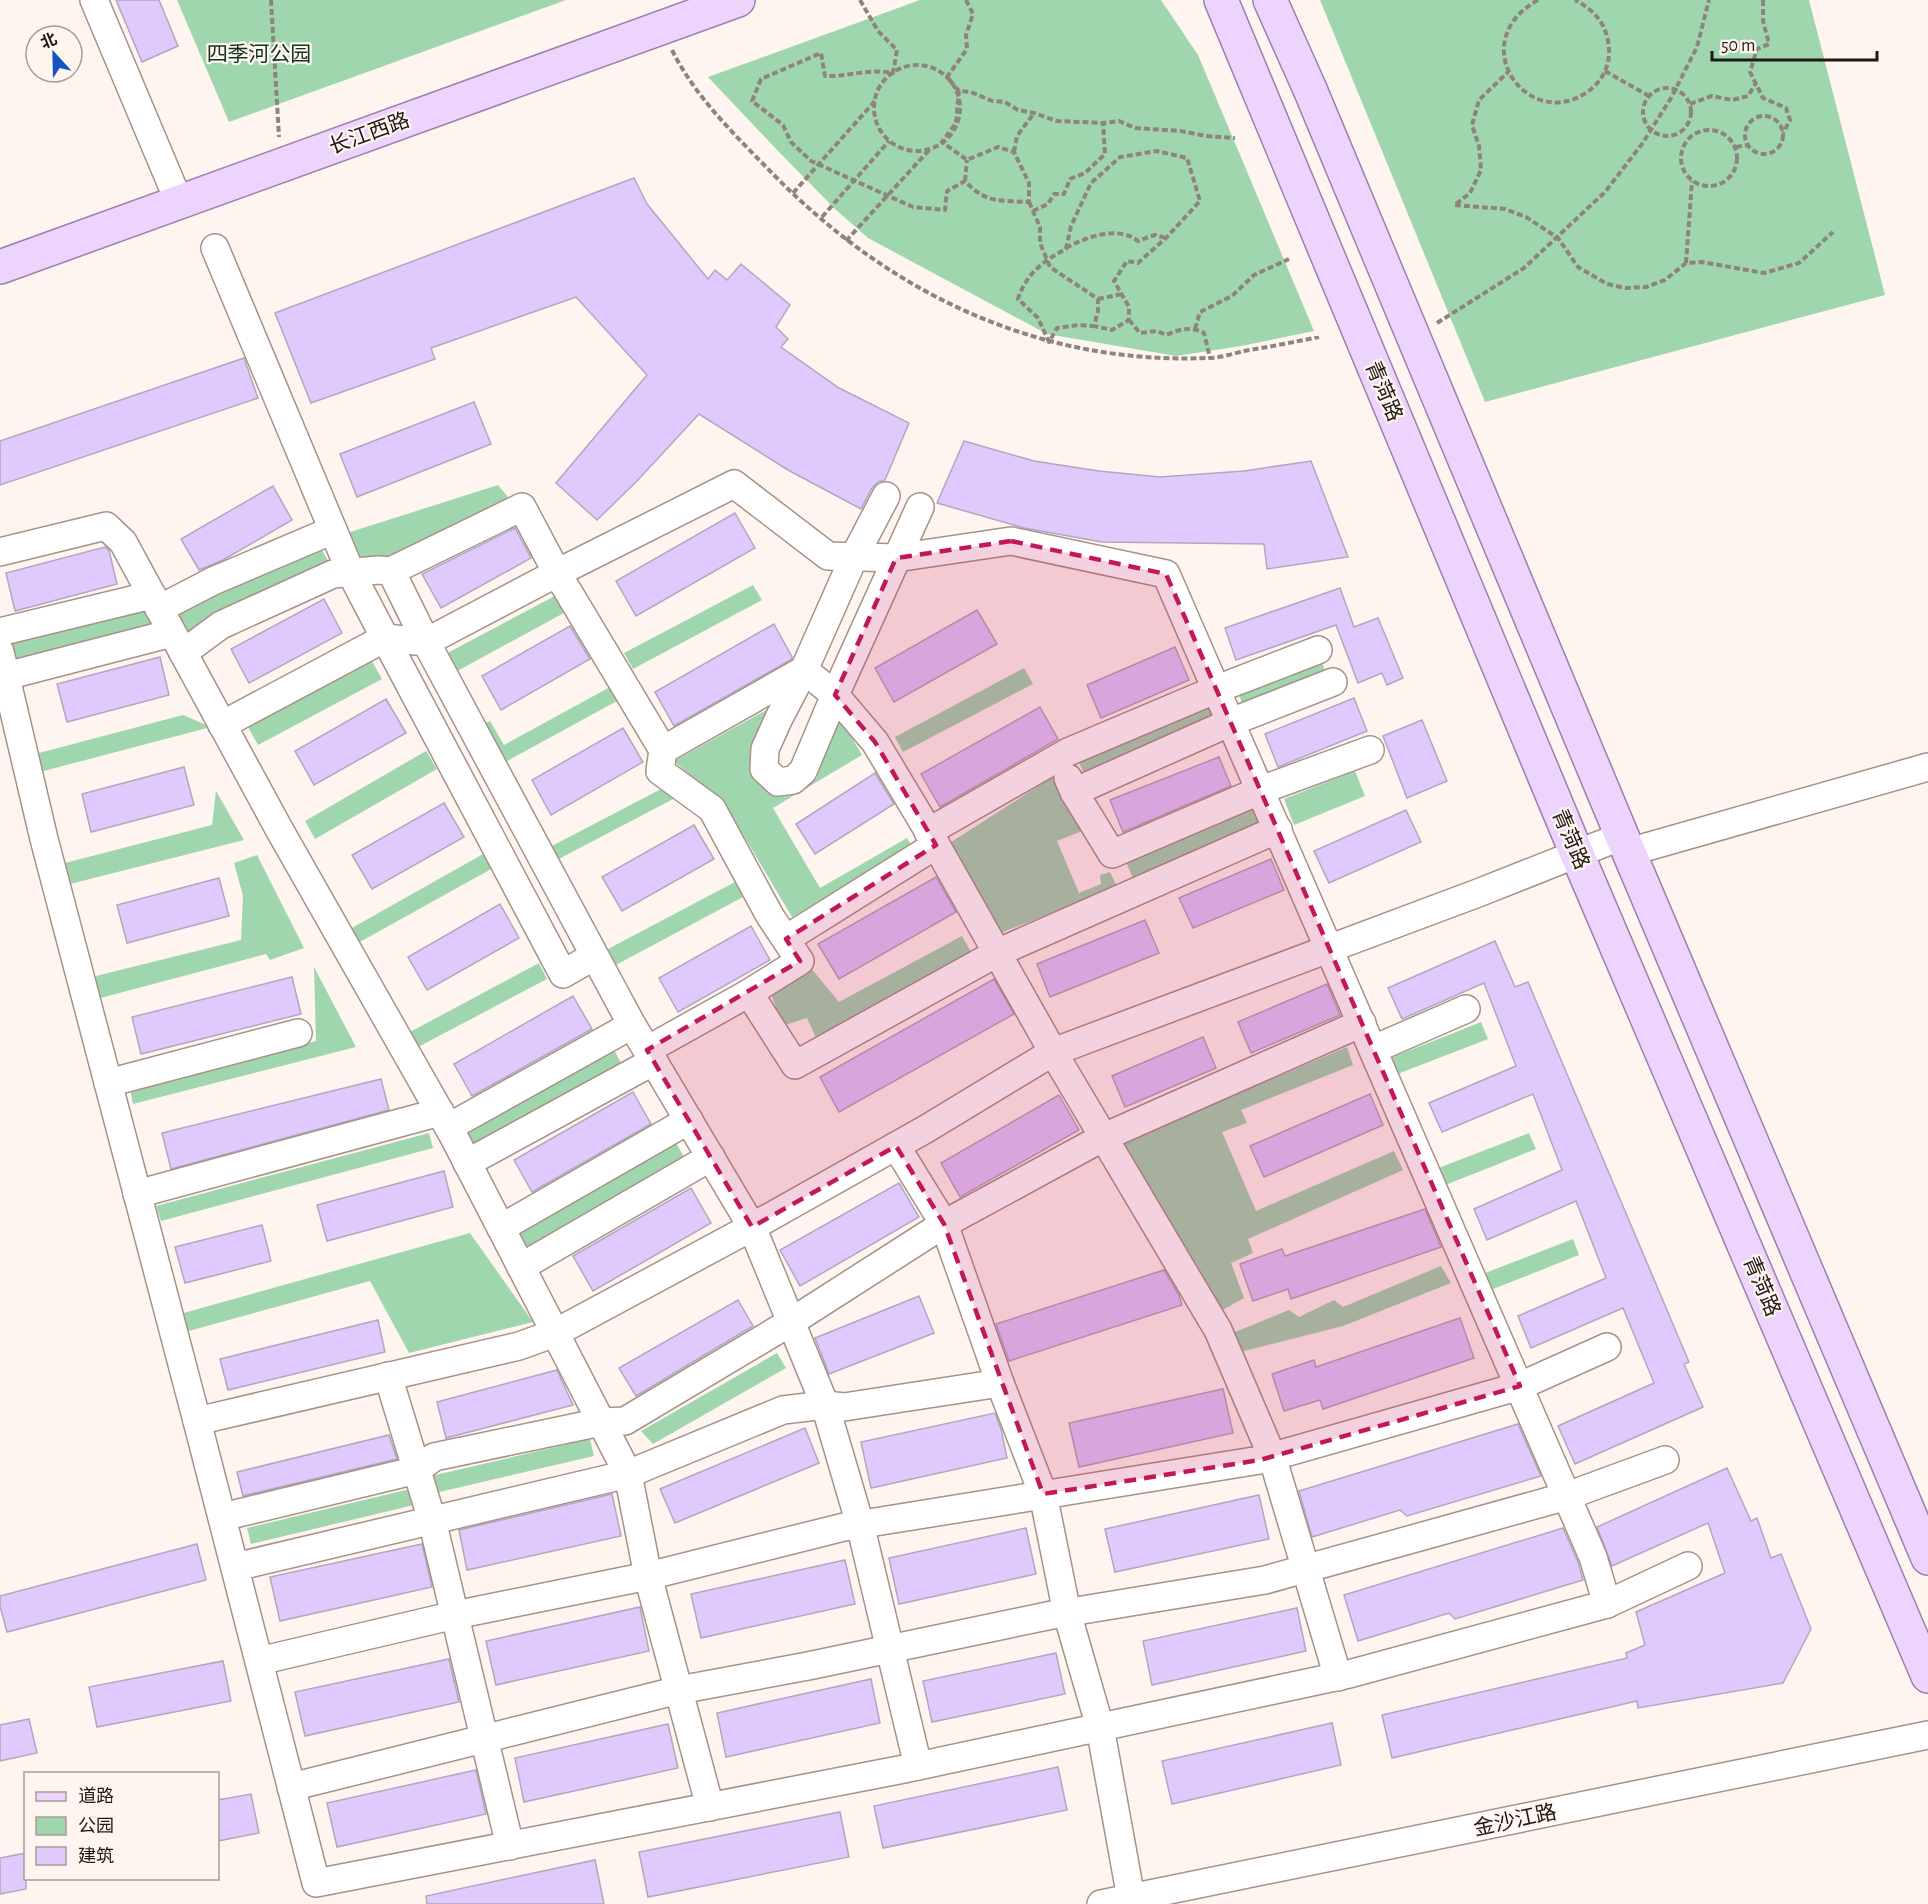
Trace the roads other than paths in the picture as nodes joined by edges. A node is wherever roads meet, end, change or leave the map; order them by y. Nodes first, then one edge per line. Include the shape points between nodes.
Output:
1 (94, 0) edge
2 (738, 0) edge
3 (1204, 0) edge
4 (1221, 0) edge
5 (1276, 9) edge
6 (1237, 39) junction
7 (179, 202) junction
8 (215, 248) dead end
9 (0, 267) edge
10 (886, 496) dead end
11 (920, 507) dead end
12 (333, 530) junction
13 (0, 552) edge
14 (854, 557) junction
15 (896, 558) junction
16 (391, 571) junction
17 (351, 573) junction
18 (557, 573) junction
19 (155, 602) junction
20 (0, 632) edge
21 (385, 638) junction
22 (426, 642) junction
23 (178, 643) junction
24 (1318, 650) dead end
25 (3, 664) edge
26 (804, 670) junction
27 (1333, 682) dead end
28 (1217, 689) junction
29 (835, 695) junction
30 (1231, 722) junction
31 (222, 725) junction
32 (663, 750) junction
33 (1370, 750) dead end
34 (1059, 757) junction
35 (1928, 767) edge
36 (1261, 790) junction
37 (1074, 792) junction
38 (1278, 829) junction
39 (932, 838) junction
40 (1625, 844) junction
41 (1112, 854) junction
42 (1577, 854) junction
43 (1131, 894) junction
44 (786, 939) junction
45 (1330, 948) junction
46 (996, 953) junction
47 (594, 956) junction
48 (749, 993) junction
49 (1467, 1009) dead end
50 (1362, 1023) junction
51 (632, 1025) junction
52 (298, 1033) dead end
53 (1374, 1050) junction
54 (1053, 1052) junction
55 (650, 1055) junction
56 (108, 1083) junction
57 (444, 1120) junction
58 (689, 1120) junction
59 (1104, 1137) junction
60 (896, 1146) junction
61 (711, 1157) junction
62 (467, 1163) junction
63 (137, 1194) junction
64 (944, 1224) junction
65 (752, 1227) junction
66 (501, 1228) junction
67 (521, 1267) junction
68 (791, 1323) junction
69 (555, 1333) junction
70 (1607, 1347) dead end
71 (388, 1376) junction
72 (1000, 1383) junction
73 (1520, 1386) junction
74 (825, 1405) junction
75 (198, 1420) junction
76 (601, 1422) junction
77 (1272, 1456) junction
78 (1665, 1460) dead end
79 (417, 1470) junction
80 (628, 1474) junction
81 (1043, 1494) junction
82 (1567, 1496) junction
83 (222, 1517) junction
84 (432, 1520) junction
85 (860, 1524) junction
86 (1928, 1558) edge
87 (1688, 1566) dead end
88 (235, 1567) junction
89 (1306, 1569) junction
90 (648, 1576) junction
91 (1607, 1604) junction
92 (1067, 1612) junction
93 (455, 1615) junction
94 (890, 1649) junction
95 (259, 1661) junction
96 (1928, 1676) edge
97 (1338, 1677) junction
98 (679, 1690) junction
99 (1100, 1727) junction
100 (1928, 1736) edge
101 (485, 1740) junction
102 (918, 1766) junction
103 (291, 1787) junction
104 (710, 1807) junction
105 (510, 1845) junction
106 (1131, 1898) junction
107 (1101, 1904) edge

1 - 7 street
2 - 7 main road, 长江西路
3 - 6 main road
4 - 6 main road, 青菏路
5 - 40 main road
6 - 42 main road, 青菏路
7 - 9 main road, 长江西路
8 - 12 street
10 - 14 street
11 - 15 street
12 - 17 street
12 - 19 street
13 - 19 street via 106,526 123,542
14 - 15 street
14 - 18 street via 828,556 734,484
14 - 26 street
15 - 28 street via 1011,541 1167,574
15 - 29 street
16 - 17 street
16 - 18 street via 522,507
16 - 22 street
17 - 21 street
17 - 23 street via 333,574
18 - 22 street
18 - 32 street
19 - 20 street
19 - 23 street
21 - 22 street
21 - 31 street
21 - 47 street via 563,974
22 - 47 street
23 - 25 street
23 - 31 street
24 - 28 street
25 - 56 street
26 - 29 street
26 - 29 street via 765,749 764,770 778,782 793,780 803,771
26 - 32 street
27 - 30 street
28 - 30 street
28 - 34 street
29 - 39 street via 875,742
30 - 36 street
30 - 37 street
31 - 57 street
32 - 44 street via 660,771 712,809
33 - 36 street
34 - 37 street
34 - 39 street
35 - 40 street
36 - 38 street
36 - 41 street
37 - 41 street
38 - 43 street
38 - 45 street
39 - 44 street
39 - 46 street
40 - 42 street
40 - 86 main road
41 - 43 street
42 - 45 street
42 - 96 main road, 青菏路
43 - 46 street
44 - 48 street via 800,961
45 - 50 street
45 - 54 street
46 - 48 street via 795,1065
46 - 54 street
47 - 51 street
48 - 55 street
49 - 53 street
50 - 53 street
50 - 59 street
51 - 55 street
51 - 57 street
52 - 56 street
53 - 73 street
54 - 59 street
54 - 60 street
55 - 58 street
55 - 62 street
56 - 63 street
57 - 62 street
57 - 63 street
58 - 61 street
58 - 66 street
59 - 64 street
59 - 77 street via 1218,1330
60 - 64 street
60 - 65 street
61 - 65 street
61 - 67 street
62 - 66 street
63 - 75 street
64 - 68 street
64 - 72 street
65 - 68 street
65 - 69 street
66 - 67 street
67 - 69 street
68 - 74 street
68 - 76 street via 625,1421
69 - 71 street via 519,1346
69 - 76 street
70 - 73 street
71 - 75 street
71 - 79 street
72 - 74 street via 843,1407
72 - 81 street
73 - 77 street
73 - 82 street
74 - 80 street via 783,1410
74 - 85 street
75 - 83 street
76 - 79 street via 434,1457
76 - 80 street
77 - 81 street
77 - 89 street
78 - 82 street
79 - 83 street
79 - 84 street
80 - 84 street
80 - 90 street
81 - 85 street
81 - 92 street
82 - 89 street
82 - 91 street via 1593,1557
83 - 88 street
84 - 88 street
84 - 93 street
85 - 90 street
85 - 94 street
87 - 91 street
88 - 95 street
89 - 92 street via 1265,1580
89 - 97 street
90 - 93 street
90 - 98 street
91 - 97 street
92 - 94 street
92 - 99 street
93 - 95 street
93 - 101 street
94 - 98 street
94 - 102 street
95 - 103 street
97 - 99 street
98 - 101 street
98 - 104 street
99 - 102 street
99 - 106 street
100 - 106 street, 金沙江路
101 - 103 street
101 - 105 street
102 - 104 street
103 - 105 street via 316,1883
104 - 105 street
106 - 107 street, 金沙江路

